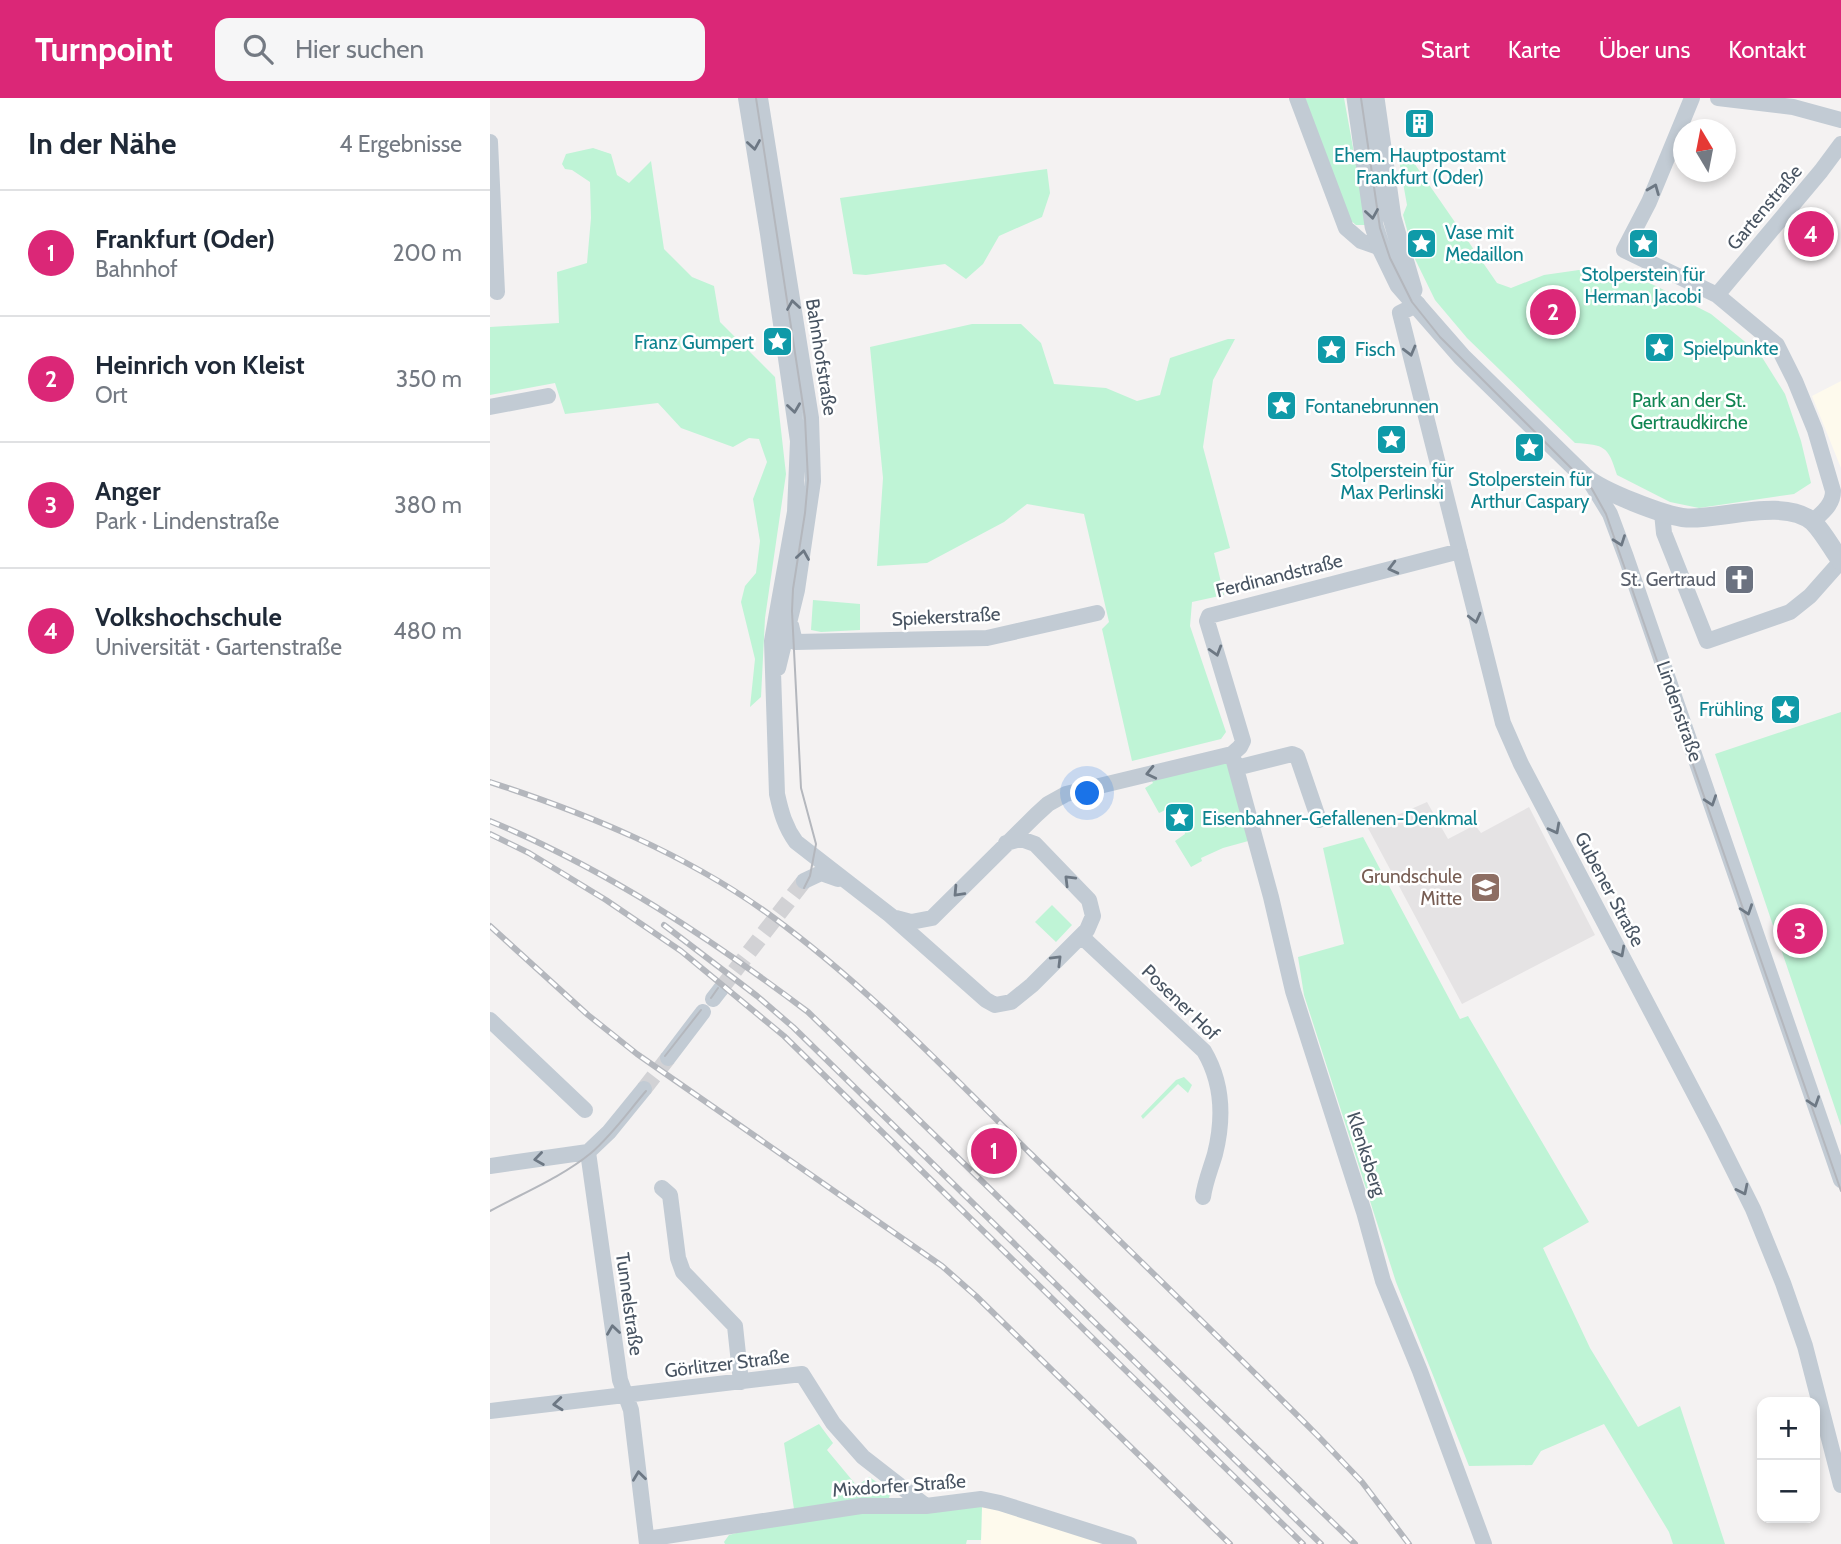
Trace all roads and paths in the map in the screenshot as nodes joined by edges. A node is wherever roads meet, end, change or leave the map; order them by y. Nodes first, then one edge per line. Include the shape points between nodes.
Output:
1 (746, 98) edge
2 (760, 98) edge
3 (1297, 98) edge
4 (1356, 98) edge
5 (1375, 98) edge
6 (1692, 98) edge
7 (1718, 98) edge
8 (1841, 120) edge
9 (490, 142) edge
10 (1841, 144) edge
11 (1381, 248) junction
12 (497, 292) dead end
13 (1717, 295) junction
14 (1418, 304) junction
15 (548, 396) dead end
16 (490, 407) edge
17 (1589, 481) junction
18 (1662, 513) junction
19 (1812, 522) junction
20 (1460, 551) junction
21 (1841, 561) edge
22 (782, 586) junction
23 (1097, 613) dead end
24 (790, 622) junction
25 (794, 642) joint
26 (773, 684) junction
27 (1234, 761) junction
28 (1319, 820) dead end
29 (796, 842) junction
30 (1006, 843) junction
31 (846, 882) junction
32 (910, 927) junction
33 (1081, 936) junction
34 (712, 1001) tunnel mouth
35 (490, 1020) edge
36 (668, 1058) tunnel mouth
37 (644, 1089) tunnel mouth
38 (585, 1110) dead end
39 (587, 1152) junction
40 (490, 1166) edge
41 (1841, 1180) edge
42 (662, 1188) dead end
43 (1203, 1197) dead end
44 (741, 1382) junction
45 (626, 1397) junction
46 (490, 1411) edge
47 (1841, 1485) edge
48 (926, 1506) junction
49 (717, 1536) edge
50 (647, 1541) edge
51 (1108, 1541) edge
52 (1129, 1544) edge
53 (1484, 1544) edge

1 -> 22 street, Bahnhofstraße via 798,441 795,512
24 -> 2 street, Bahnhofstraße via 810,514 812,444
3 - 11 street via 1346,228 1360,241
4 -> 11 street, Lindenstraße
5 - 14 street, Lindenstraße via 1392,218
13 -> 6 street via 1623,250 1649,202
7 - 8 street via 1793,107
9 - 12 street
10 - 13 street, Gartenstraße
11 - 14 street, Lindenstraße via 1399,285
13 - 19 street via 1777,345 1795,381 1833,491 1827,507
14 - 17 street, Lindenstraße via 1462,357
14 -> 20 street, Gubener Straße via 1400,313
15 - 16 street
17 - 18 street
17 -> 41 street, Lindenstraße via 1610,514
18 - 19 street via 1689,518 1761,511 1795,513
18 - 21 street via 1664,533 1707,641 1790,612
19 - 21 street
20 -> 27 street, Ferdinandstraße via 1209,616 1206,621 1243,740
20 -> 47 street, Gubener Straße via 1503,723 1753,1209 1805,1346
22 - 24 street, Bahnhofstraße
22 - 26 street, Bahnhofstraße via 772,641
23 - 25 street, Spiekerstraße via 987,638
24 - 25 street, Bahnhofstraße
24 - 26 street, Bahnhofstraße
26 - 29 street, Bahnhofstraße via 777,794
27 - 28 street via 1297,755
27 -> 30 street via 1066,794 1048,804
27 - 53 street, Klenksberg via 1293,991 1383,1281
29 - 31 street, Bahnhofstraße
29 - 31 street, Bahnhofstraße via 806,867 804,881 821,873
30 -> 32 street via 932,918
33 -> 30 street via 1093,916 1089,900 1029,840
31 - 32 street
32 -> 33 street via 995,1005 1016,998
33 - 43 street, Posener Hof via 1203,1051 1213,1067 1222,1116
34 - 36 street
35 - 38 street
37 - 39 street
39 -> 40 street
45 -> 39 street, Tunnelstraße
42 - 44 street via 670,1195 683,1272 735,1326
44 - 45 street, Görlitzer Straße
44 - 48 street, Görlitzer Straße via 802,1374 833,1423 863,1457
45 -> 46 street, Görlitzer Straße
50 -> 45 street, Tunnelstraße
48 - 49 street, Mixdorfer Straße via 862,1506
48 - 51 street, Mixdorfer Straße via 981,1499
49 - 50 street, Mixdorfer Straße
51 - 52 street, Mixdorfer Straße

